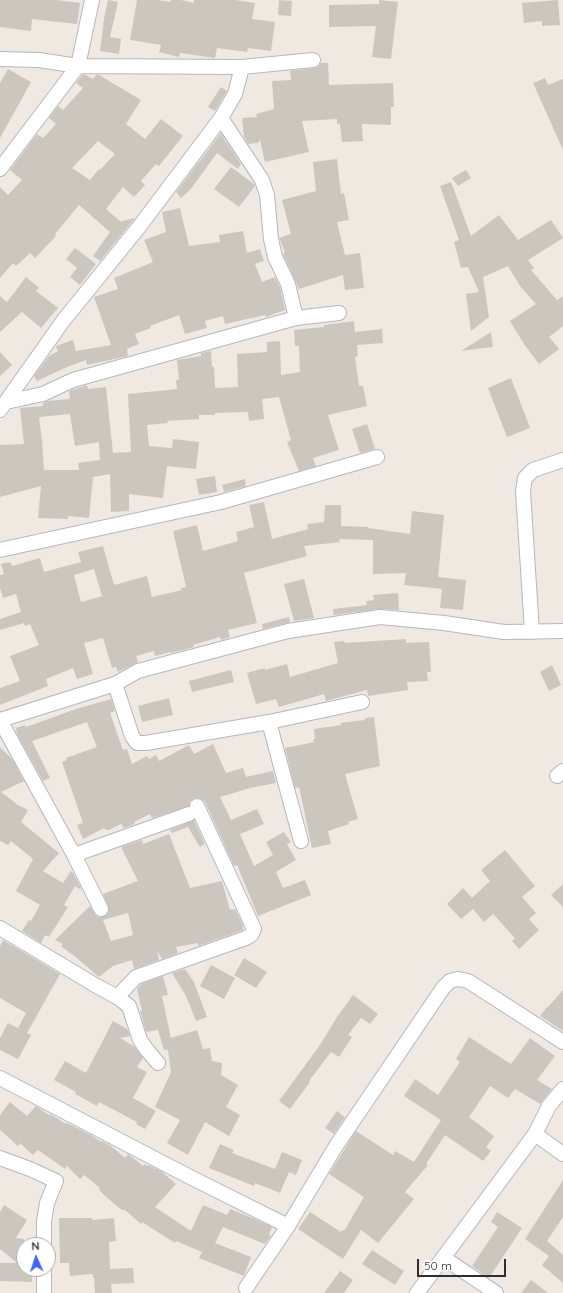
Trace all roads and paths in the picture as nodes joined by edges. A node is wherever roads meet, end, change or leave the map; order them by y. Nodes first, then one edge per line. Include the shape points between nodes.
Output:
1 (92, 0) edge
2 (0, 59) edge
3 (313, 60) dead end
4 (78, 66) junction
5 (242, 67) junction
6 (221, 118) junction
7 (0, 169) edge
8 (339, 313) dead end
9 (296, 318) junction
10 (3, 406) edge
11 (377, 457) dead end
12 (563, 460) edge
13 (0, 550) edge
14 (563, 630) edge
15 (532, 632) junction
16 (115, 684) junction
17 (362, 702) dead end
18 (0, 720) edge
19 (269, 722) junction
20 (301, 841) dead end
21 (74, 855) junction
22 (101, 909) dead end
23 (0, 928) edge
24 (117, 997) junction
25 (563, 1042) edge
26 (158, 1063) dead end
27 (0, 1078) edge
28 (563, 1089) edge
29 (536, 1134) junction
30 (563, 1154) edge
31 (0, 1158) edge
32 (288, 1226) junction
33 (44, 1237) edge
34 (444, 1258) junction
35 (44, 1277) edge
36 (246, 1288) dead end
37 (44, 1293) edge
38 (417, 1293) edge
39 (496, 1293) edge

1 - 4 street
2 - 4 street via 39,60
3 - 5 street
4 - 5 street
4 - 7 street
5 - 6 street via 235,94
6 - 9 street via 262,180 267,195 275,257 288,284
6 - 10 street via 139,227 63,321
8 - 9 street
9 - 10 street via 73,380 43,394
11 - 13 street via 221,502
12 - 15 street via 533,470 525,478 523,491
14 - 15 street
15 - 16 street via 504,632 444,623 380,618 288,632 138,671
16 - 18 street
16 - 19 street via 132,736 137,743
17 - 19 street
18 - 21 street
19 - 20 street
21 - 22 street
21 - 24 street via 193,810 254,929 246,938 136,977
23 - 24 street
24 - 26 street via 130,1006 140,1040
25 - 32 street via 468,981 450,981 336,1146
27 - 32 street
28 - 29 street via 549,1106
29 - 30 street
29 - 34 street
31 - 33 street via 56,1181 47,1203
32 - 36 street
34 - 38 street
34 - 39 street
35 - 37 street

